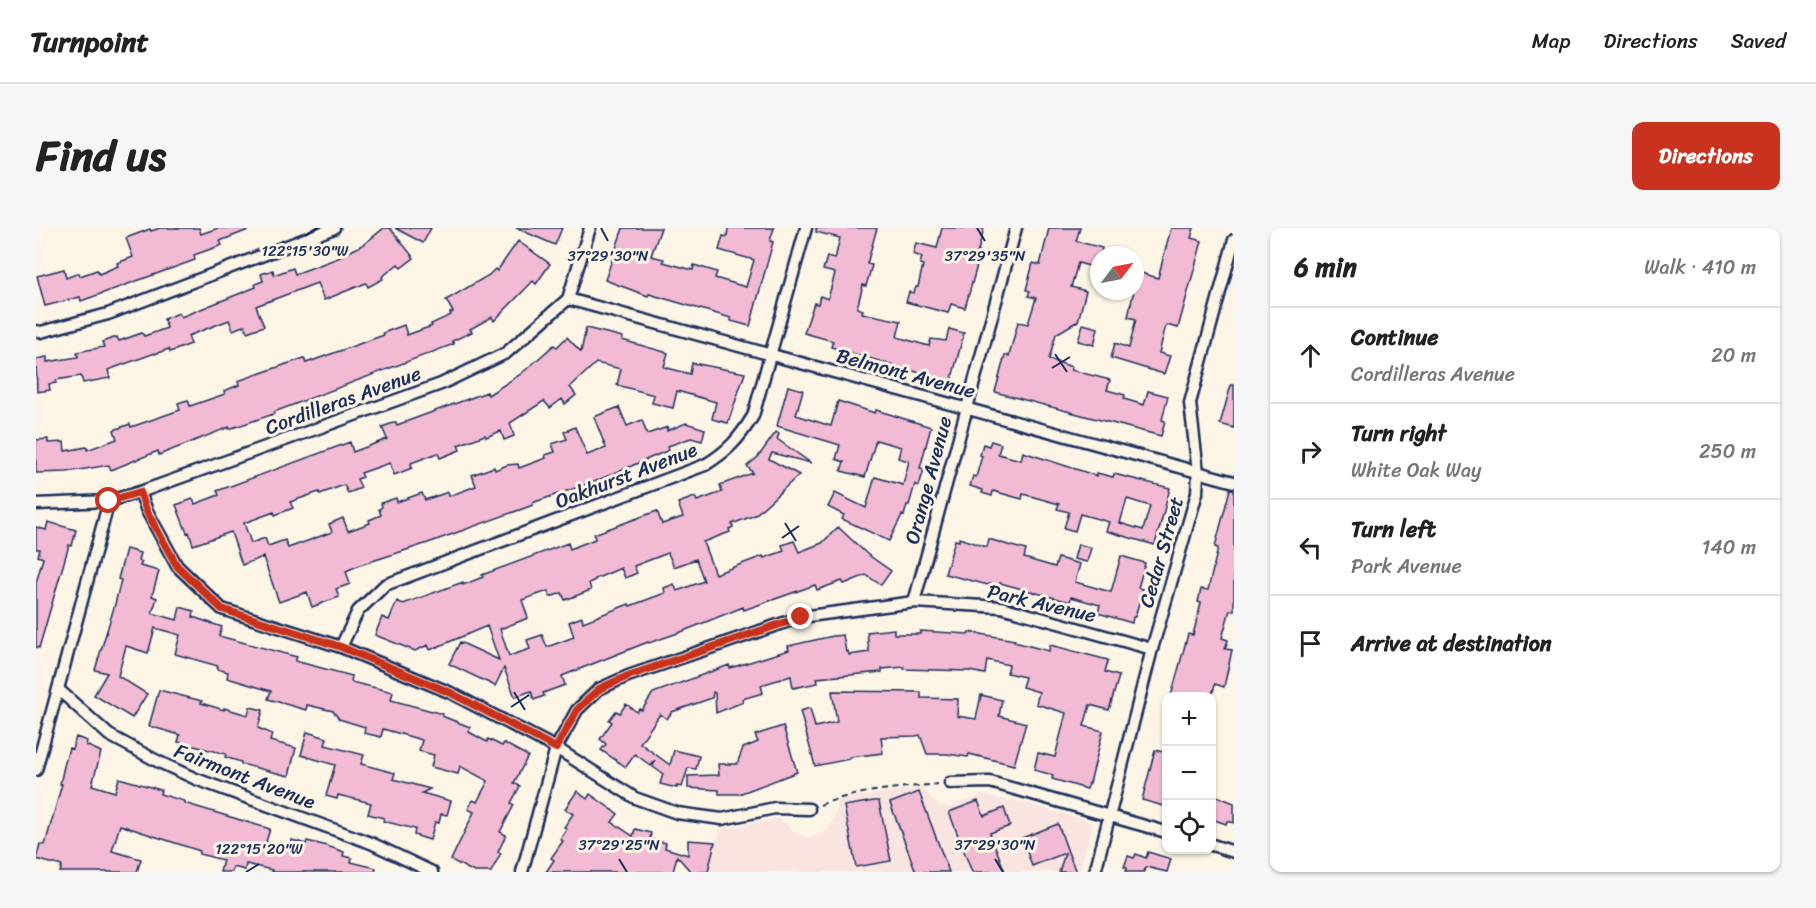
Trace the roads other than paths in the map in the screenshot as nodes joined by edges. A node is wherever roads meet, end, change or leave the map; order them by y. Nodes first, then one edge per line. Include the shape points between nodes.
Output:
1 (334, 228) edge
2 (590, 228) edge
3 (806, 228) edge
4 (1016, 228) edge
5 (1234, 240) edge
6 (568, 299) junction
7 (36, 331) edge
8 (770, 356) junction
9 (966, 408) junction
10 (1198, 472) junction
11 (1234, 482) edge
12 (140, 492) junction
13 (109, 501) junction
14 (36, 504) edge
15 (914, 602) junction
16 (341, 647) junction
17 (1152, 649) junction
18 (59, 690) junction
19 (556, 748) junction
20 (36, 770) edge
21 (950, 783) road end
22 (809, 809) road end
23 (1110, 816) junction
24 (1162, 831) edge
25 (1216, 846) edge
26 (1234, 852) edge
27 (432, 872) edge
28 (522, 872) edge
29 (1095, 872) edge

1 - 7 street via 108,314
2 - 6 street
3 - 8 street, Oakhurst Avenue
4 - 9 street, Orange Avenue
5 - 10 street, Cedar Street via 1190,403
6 - 8 street, Belmont Avenue
6 - 12 street, Cordilleras Avenue via 506,353 441,384
8 - 9 street, Belmont Avenue
8 - 16 street, Oakhurst Avenue via 753,416 727,451 705,465 385,585 358,611
9 - 10 street, Belmont Avenue
9 - 15 street, Orange Avenue
10 - 11 street, Belmont Avenue
10 - 17 street, Cedar Street via 1197,493
12 - 13 street, Cordilleras Avenue
12 - 16 street via 177,566 222,609
13 - 14 street, Cordilleras Avenue
13 - 18 street
15 - 17 street, Park Avenue via 1001,608
15 - 19 street, Park Avenue via 801,617 628,676 599,689 577,710
16 - 19 street via 451,693
17 - 23 street, Cedar Street
18 - 20 street
18 - 27 street, Fairmont Avenue via 110,735 159,762 370,843
19 - 22 street via 635,798 676,813 722,819 776,808
19 - 28 street, Park Avenue
21 - 23 street via 990,782
23 - 24 street
23 - 29 street, Cedar Street
25 - 26 street

